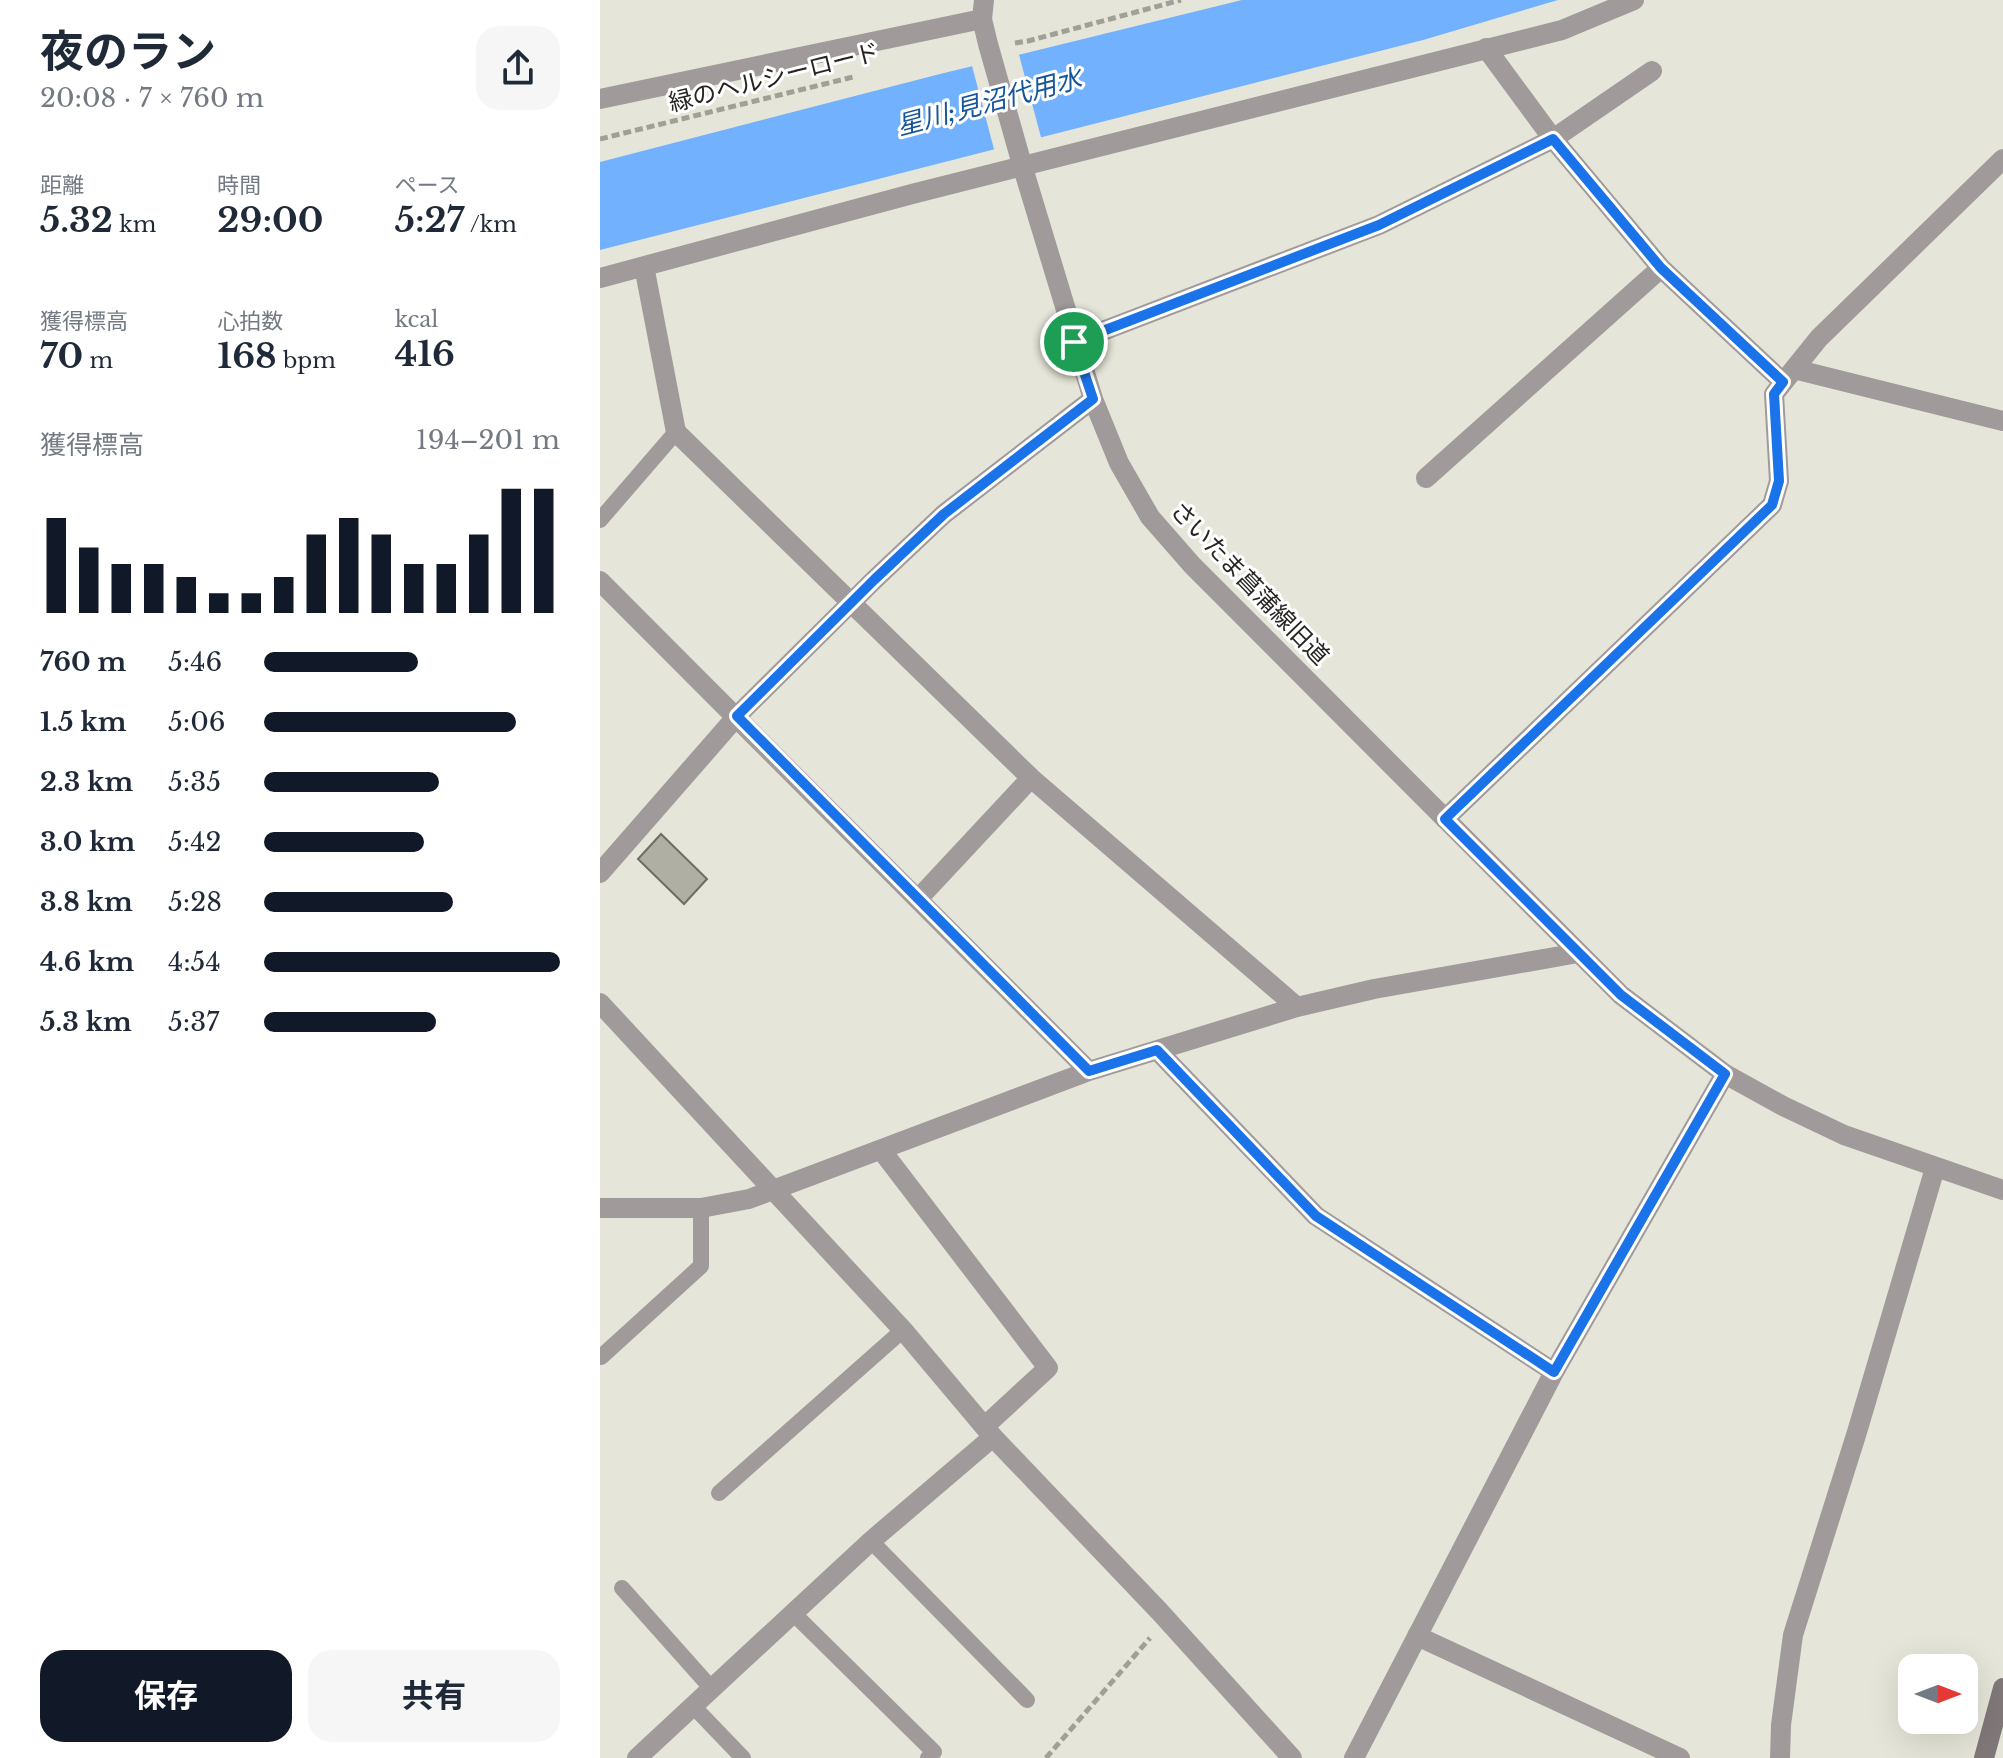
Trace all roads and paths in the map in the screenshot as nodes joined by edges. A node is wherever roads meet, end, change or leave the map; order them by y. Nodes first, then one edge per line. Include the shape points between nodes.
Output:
1 (1181, 0) edge
2 (1634, 0) edge
3 (983, 10) edge
4 (1024, 42) dead end
5 (1486, 48) junction
6 (1652, 71) dead end
7 (868, 73) dead end
8 (600, 99) edge
9 (600, 139) edge
10 (1553, 139) junction
11 (1021, 159) junction
12 (2003, 159) edge
13 (644, 266) junction
14 (1661, 268) junction
15 (600, 278) edge
16 (1074, 342) junction
17 (1788, 376) junction
18 (1093, 399) junction
19 (2003, 421) edge
20 (676, 432) junction
21 (1426, 478) dead end
22 (600, 520) edge
23 (600, 581) edge
24 (852, 602) junction
25 (737, 716) junction
26 (1031, 778) junction
27 (1445, 819) junction
28 (600, 873) edge
29 (918, 899) junction
30 (1578, 953) junction
31 (600, 1003) edge
32 (1297, 1007) junction
33 (1157, 1050) junction
34 (1089, 1071) junction
35 (1725, 1074) junction
36 (882, 1151) junction
37 (1935, 1168) junction
38 (773, 1189) junction
39 (2003, 1190) edge
40 (600, 1208) edge
41 (701, 1208) junction
42 (903, 1330) junction
43 (601, 1357) edge
44 (1554, 1372) junction
45 (989, 1431) junction
46 (719, 1493) dead end
47 (871, 1541) junction
48 (622, 1588) dead end
49 (793, 1613) junction
50 (1166, 1620) junction
51 (1417, 1636) junction
52 (2003, 1688) edge
53 (712, 1689) junction
54 (1027, 1700) dead end
55 (693, 1706) junction
56 (637, 1758) edge
57 (743, 1758) edge
58 (928, 1758) edge
59 (1046, 1758) edge
60 (1292, 1758) edge
61 (1354, 1758) edge
62 (1680, 1758) edge
63 (1780, 1758) edge
64 (1984, 1758) edge

1 - 4 path
2 - 5 street via 1562,30
3 - 8 street, さいたま菖蒲線旧道
3 - 11 street, さいたま菖蒲線旧道
5 - 10 street
5 - 11 street
6 - 10 street
7 - 9 path, 緑のヘルシーロード
10 - 14 street
10 - 16 street via 1379,225
11 - 13 street
11 - 16 street, さいたま菖蒲線旧道
12 - 17 street via 1819,338
13 - 15 street
13 - 20 street
14 - 17 street
14 - 21 street
16 - 18 street, さいたま菖蒲線旧道
17 - 19 street
17 - 27 street via 1774,394 1779,481 1772,505
18 - 24 street via 944,514
18 - 27 street, さいたま菖蒲線旧道 via 1119,463 1150,517
20 - 22 lane
20 - 24 street
23 - 25 street
24 - 25 street
24 - 26 street
25 - 28 street
25 - 29 street
26 - 29 street
26 - 32 street
27 - 30 street, さいたま菖蒲線旧道
29 - 34 street
30 - 32 street
30 - 35 street, さいたま菖蒲線旧道 via 1621,995
31 - 38 street
32 - 33 street
33 - 34 street
33 - 44 street via 1316,1216
34 - 36 street
35 - 37 street, さいたま菖蒲線旧道 via 1844,1135
35 - 44 street
36 - 38 street
36 - 45 street via 1048,1368
37 - 39 street, さいたま菖蒲線旧道
37 - 63 street via 1793,1635
38 - 41 street
38 - 42 street
40 - 41 street
41 - 43 lane via 701,1266
42 - 45 street
42 - 46 lane
44 - 51 street
45 - 47 street
45 - 50 street
47 - 49 street
47 - 54 lane
48 - 53 lane
49 - 53 street
49 - 58 lane via 934,1752
50 - 59 path
50 - 60 street
51 - 61 street
51 - 62 street
52 - 64 main road
53 - 55 street
55 - 56 street
55 - 57 lane

